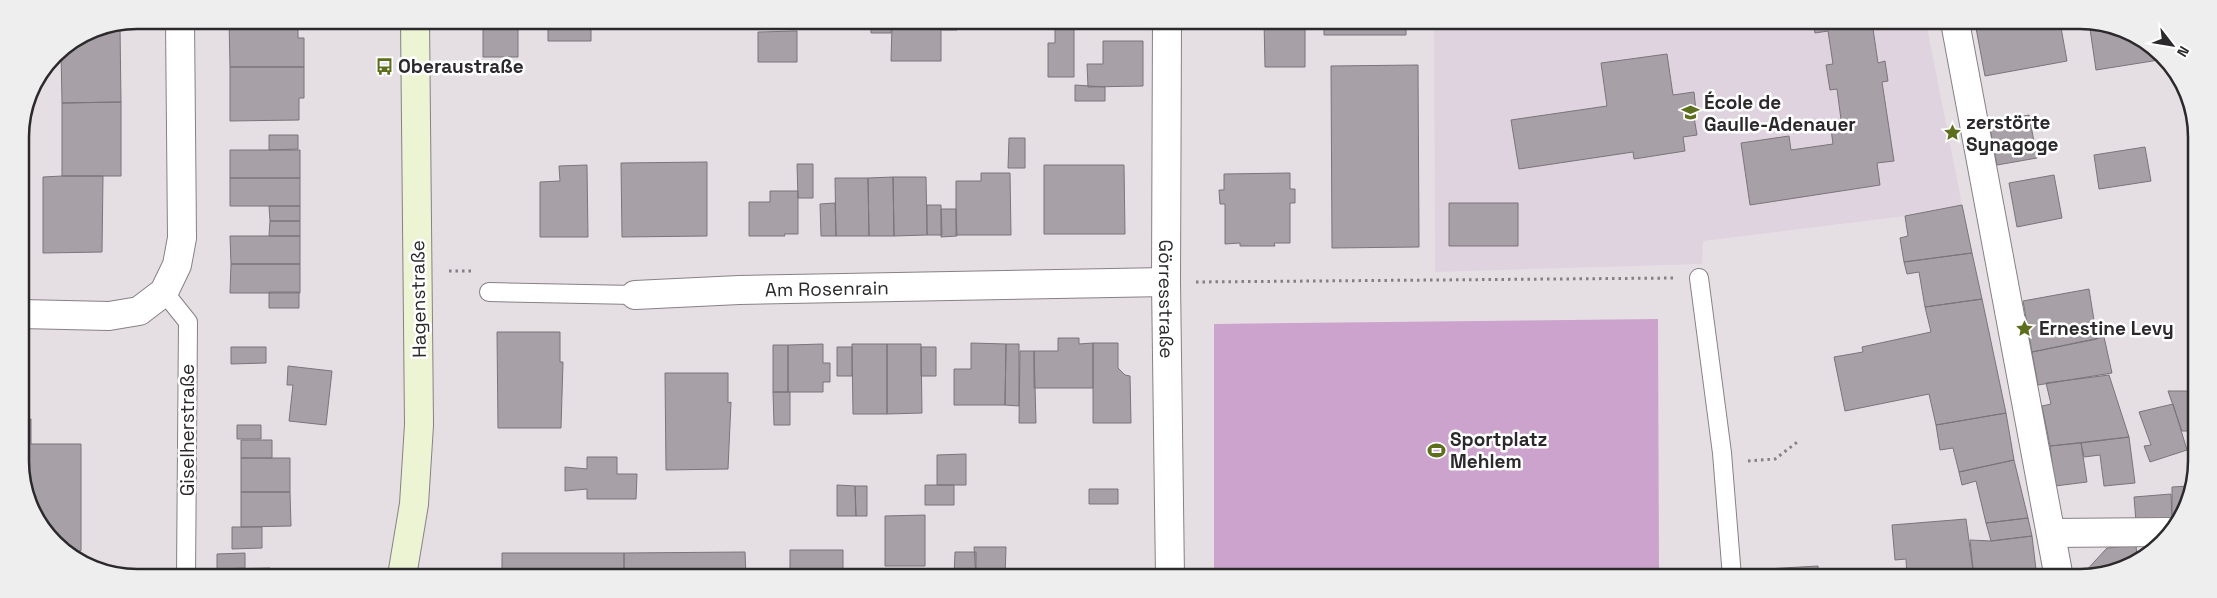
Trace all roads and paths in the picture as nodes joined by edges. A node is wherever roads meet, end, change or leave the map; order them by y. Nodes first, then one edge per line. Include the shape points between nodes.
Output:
1 (180, 29) edge
2 (415, 29) edge
3 (1167, 29) edge
4 (1956, 29) edge
5 (453, 271) dead end
6 (478, 271) dead end
7 (1700, 278) joint
8 (1166, 282) junction
9 (164, 292) junction
10 (490, 292) dead end
11 (635, 295) joint
12 (29, 314) edge
13 (1800, 440) dead end
14 (1723, 463) junction
15 (2161, 532) edge
16 (2051, 533) junction
17 (186, 569) edge
18 (403, 569) edge
19 (1170, 569) edge
20 (1731, 569) edge
21 (2057, 569) edge

1 - 9 street via 182,238 177,265
2 - 18 main road, Hagenstraße via 419,425 414,504
3 - 8 street, Görresstraße
4 - 16 street
5 - 6 path
7 - 8 path
7 - 14 lane
8 - 11 street, Am Rosenrain
8 - 19 street, Görresstraße
9 - 12 street via 139,311 109,316
9 - 17 lane, Giselherstraße via 188,322
10 - 11 lane, Am Rosenrain
13 - 14 path via 1775,459
14 - 20 lane
15 - 16 street
16 - 21 street

